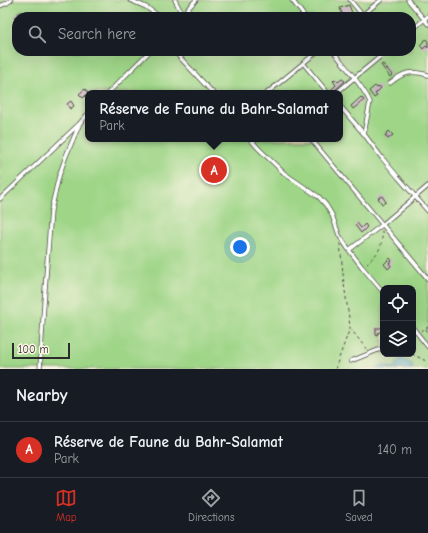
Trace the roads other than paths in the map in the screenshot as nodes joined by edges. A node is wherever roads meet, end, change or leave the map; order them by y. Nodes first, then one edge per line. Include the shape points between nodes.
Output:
1 (11, 0) edge
2 (130, 0) edge
3 (175, 0) edge
4 (196, 0) edge
5 (292, 0) edge
6 (350, 0) edge
7 (381, 0) edge
8 (408, 0) edge
9 (0, 6) edge
10 (154, 12) edge
11 (180, 12) edge
12 (185, 12) edge
13 (301, 12) edge
14 (359, 12) edge
15 (367, 12) edge
16 (428, 16) edge
17 (424, 20) junction
18 (428, 24) edge
19 (416, 27) edge
20 (145, 56) edge
21 (179, 56) edge
22 (312, 56) edge
23 (336, 56) edge
24 (380, 56) edge
25 (303, 63) junction
26 (428, 75) edge
27 (354, 78) junction
28 (390, 83) dead end
29 (111, 90) edge
30 (210, 90) edge
31 (273, 90) edge
32 (326, 90) edge
33 (340, 90) edge
34 (343, 110) edge
35 (85, 117) edge
36 (80, 123) junction
37 (364, 134) junction
38 (253, 142) edge
39 (313, 142) edge
40 (428, 186) edge
41 (416, 196) junction
42 (0, 199) edge
43 (428, 211) edge
44 (382, 225) junction
45 (349, 250) junction
46 (428, 279) edge
47 (380, 288) edge
48 (417, 333) edge
49 (428, 347) edge
50 (380, 349) edge
51 (351, 361) dead end
52 (40, 369) edge

1 - 9 street
2 - 10 street
3 - 11 street
4 - 12 street
5 - 13 street
6 - 14 street
7 - 15 street
8 - 17 street
16 - 17 street
17 - 18 street
17 - 19 street
20 - 29 street
21 - 30 street
22 - 25 street
23 - 27 street
24 - 27 street
25 - 31 street
25 - 32 street
26 - 28 street via 405,73
27 - 33 street
27 - 37 street via 370,102
34 - 37 street
35 - 36 street
36 - 42 street
36 - 52 street via 58,176 51,210
37 - 41 street
38 - 45 street via 285,174 319,197 330,210 339,235
39 - 44 street
40 - 41 street
41 - 43 street
41 - 44 street
44 - 45 street
44 - 46 street
45 - 47 street
48 - 49 street
50 - 51 street

